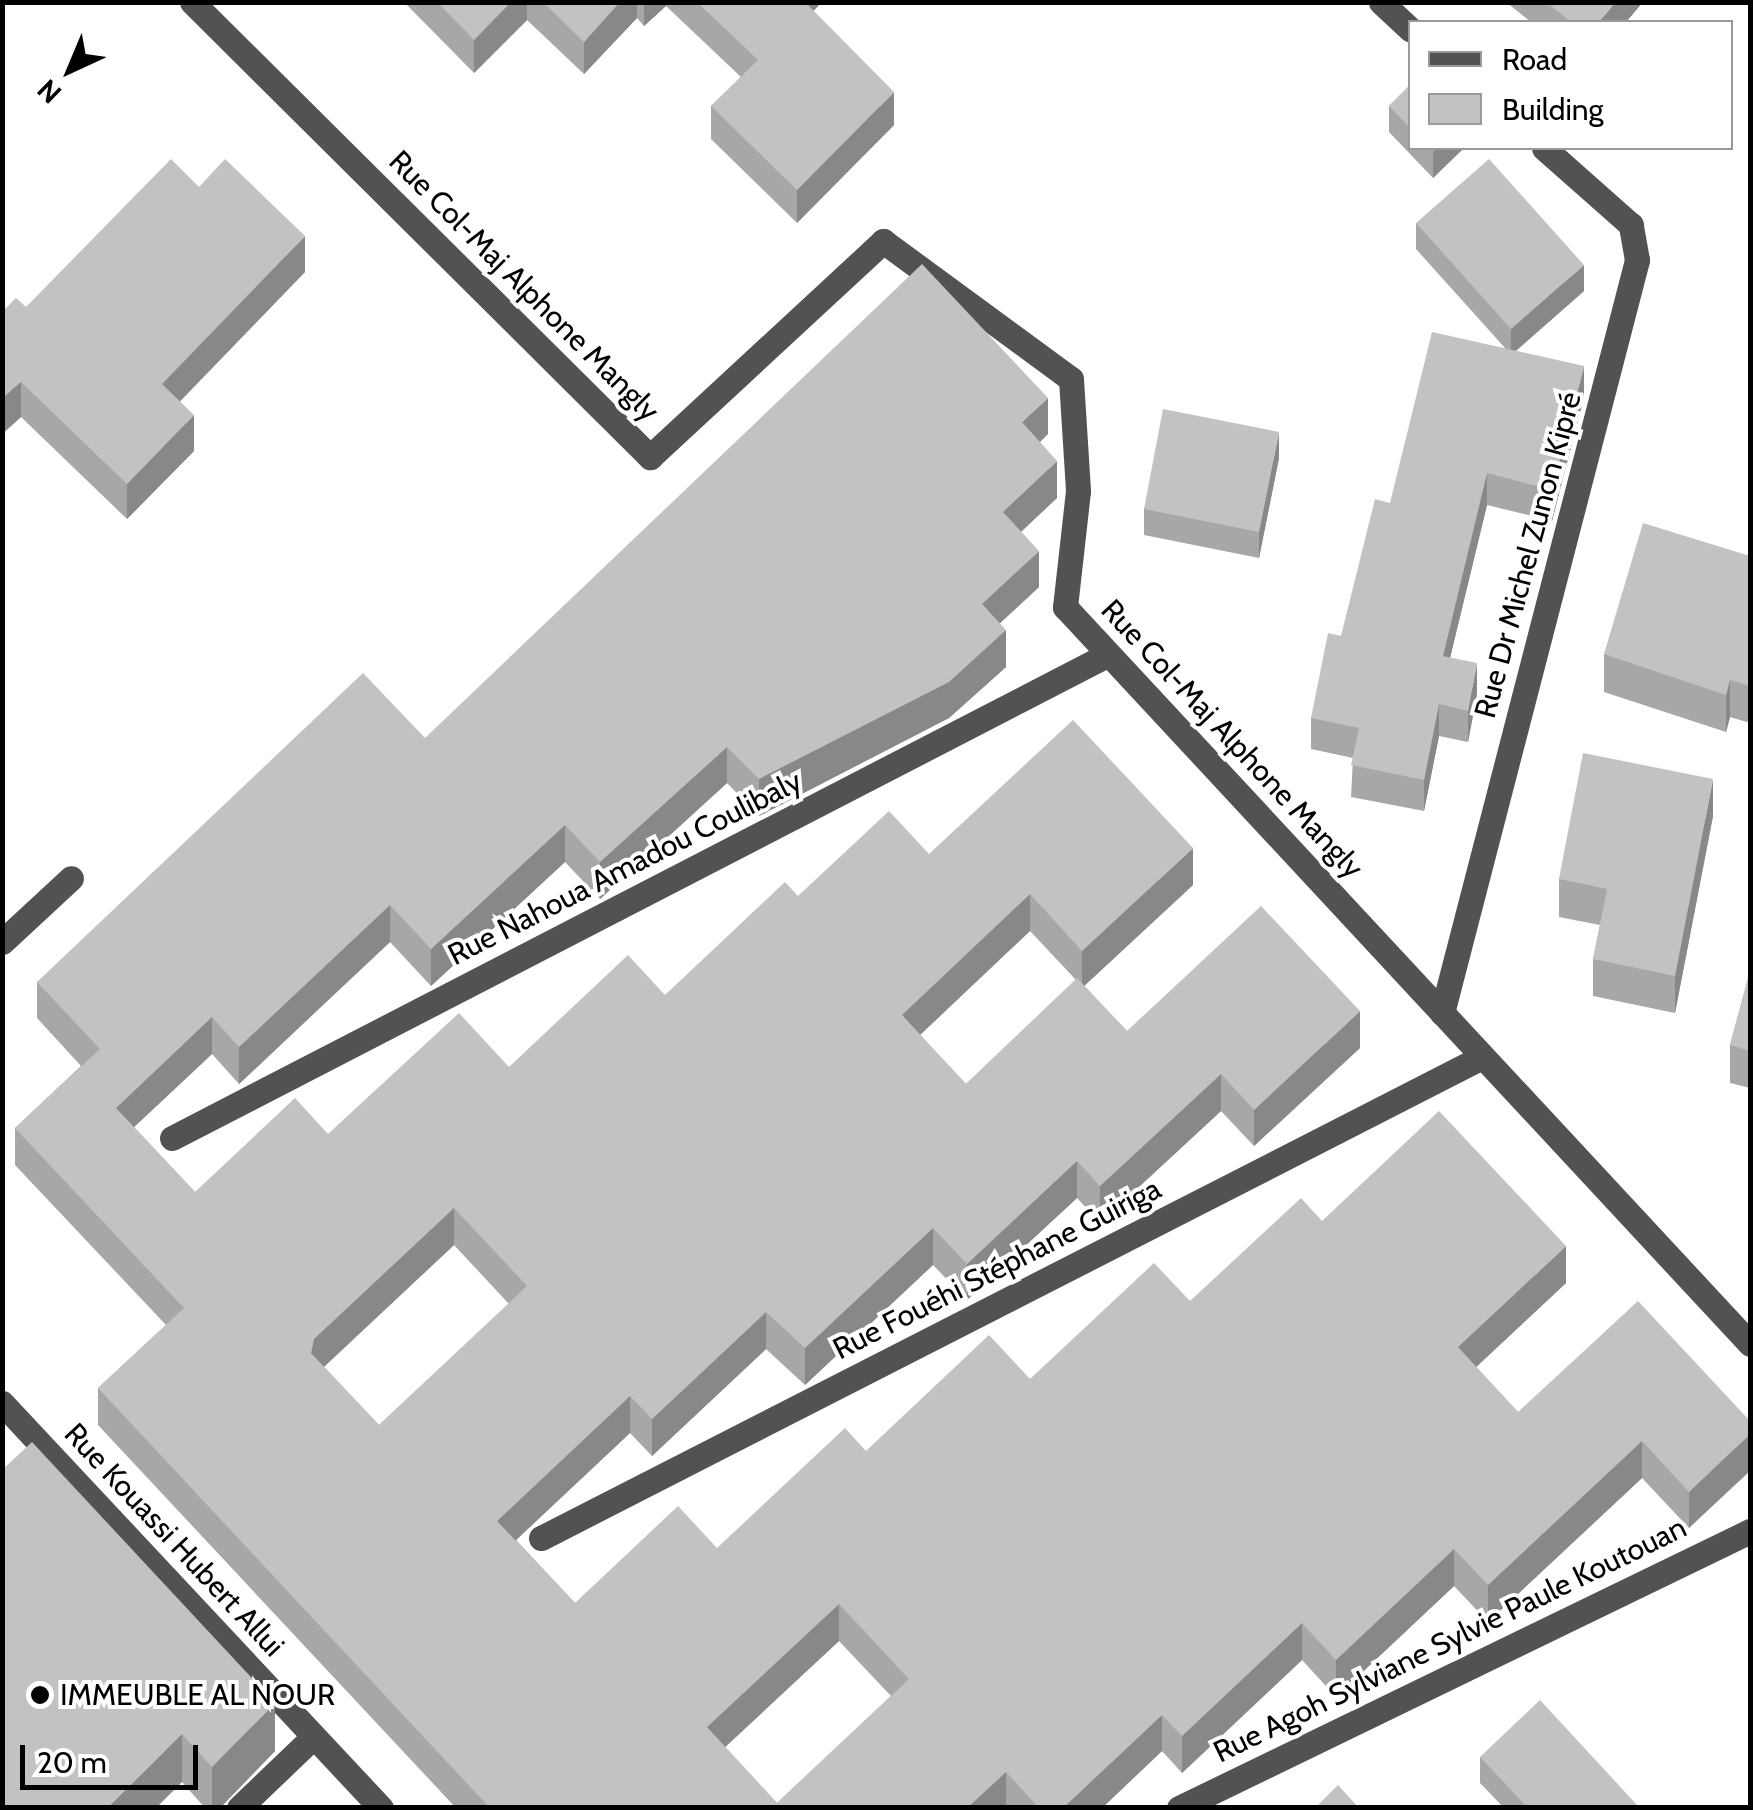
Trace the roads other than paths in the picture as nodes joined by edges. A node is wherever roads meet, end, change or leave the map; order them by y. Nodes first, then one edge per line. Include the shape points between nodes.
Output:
1 (192, 2) edge
2 (1381, 2) edge
3 (1408, 27) edge
4 (1546, 150) edge
5 (1108, 655) junction
6 (71, 878) dead end
7 (2, 942) edge
8 (1442, 1014) junction
9 (1482, 1057) junction
10 (172, 1138) dead end
11 (1750, 1344) edge
12 (7, 1416) edge
13 (1750, 1531) edge
14 (541, 1538) dead end
15 (313, 1738) junction
16 (239, 1808) edge
17 (380, 1808) edge
18 (1179, 1808) edge

1 - 5 street, Rue Col-Maj Alphone Mangly via 650,457 883,241 1071,380 1078,491 1065,607
2 - 3 street
4 - 8 street, Rue Dr Michel Zunon Kipré via 1631,225 1637,260
5 - 8 street, Rue Col-Maj Alphone Mangly
5 - 10 street, Rue Nahoua Amadou Coulibaly
6 - 7 street
8 - 9 street, Rue Col-Maj Alphone Mangly
9 - 11 street, Rue Col-Maj Alphone Mangly
9 - 14 street, Rue Fouéhi Stéphane Guiriga
12 - 15 street, Rue Kouassi Hubert Allui
13 - 18 street, Rue Agoh Sylviane Sylvie Paule Koutouan
15 - 16 street
15 - 17 street, Rue Kouassi Hubert Allui

